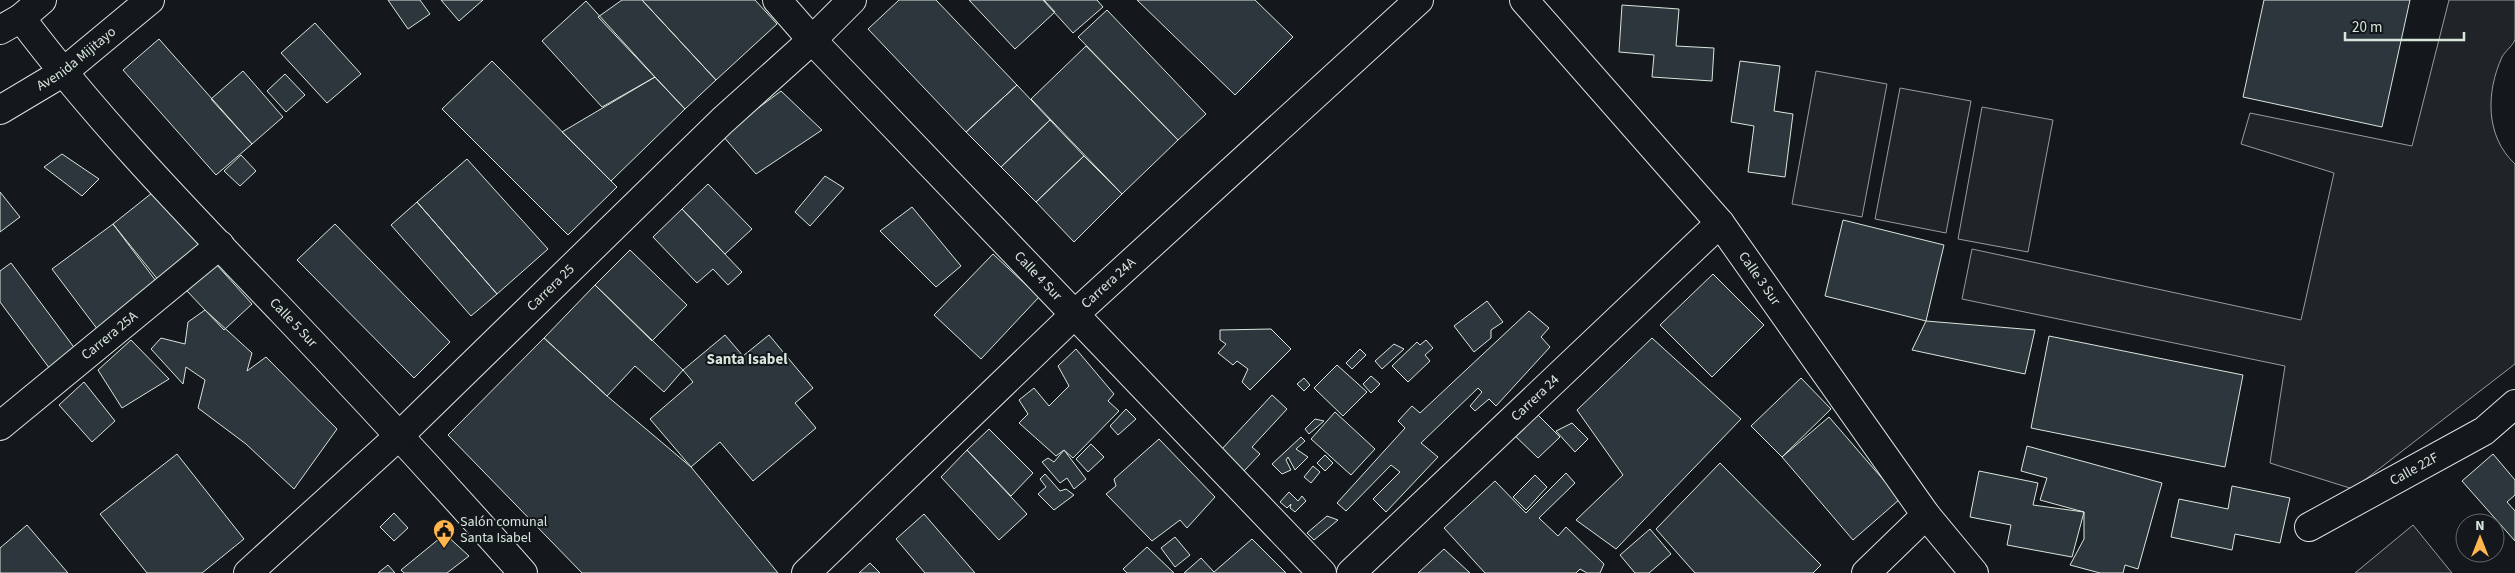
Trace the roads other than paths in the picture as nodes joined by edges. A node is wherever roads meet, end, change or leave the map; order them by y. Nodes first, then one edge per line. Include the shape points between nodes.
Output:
1 (42, 0) edge
2 (150, 0) edge
3 (777, 0) edge
4 (852, 0) edge
5 (1419, 0) edge
6 (1524, 0) edge
7 (11, 24) edge
8 (812, 40) junction
9 (62, 73) junction
10 (0, 110) edge
11 (1720, 223) junction
12 (220, 245) junction
13 (1076, 313) junction
14 (2515, 404) edge
15 (0, 426) edge
16 (400, 434) junction
17 (1926, 515) junction
18 (2309, 527) dead end
19 (248, 573) edge
20 (523, 573) edge
21 (806, 573) edge
22 (1322, 573) edge
23 (1351, 573) edge
24 (1866, 573) edge
25 (1974, 573) edge

1 - 7 street
2 - 9 street, Avenida Mijitayo
3 - 8 street, Calle 4 Sur
4 - 8 street, Carrera 25
5 - 13 street, Carrera 24A
6 - 11 street, Calle 3 Sur
7 - 9 street, Calle 5 Sur
8 - 13 street, Calle 4 Sur
8 - 16 street, Carrera 25 via 722,121
9 - 10 street, Avenida Mijitayo
9 - 12 street, Calle 5 Sur
11 - 17 street, Calle 3 Sur
11 - 23 street, Carrera 24
12 - 15 street, Carrera 25A
12 - 16 street, Calle 5 Sur
13 - 21 street, Carrera 24A
13 - 22 street, Calle 4 Sur
14 - 18 street, Calle 22F via 2484,431
16 - 19 street, Carrera 25
16 - 20 street, Calle 5 Sur
17 - 24 street
17 - 25 street, Calle 3 Sur

